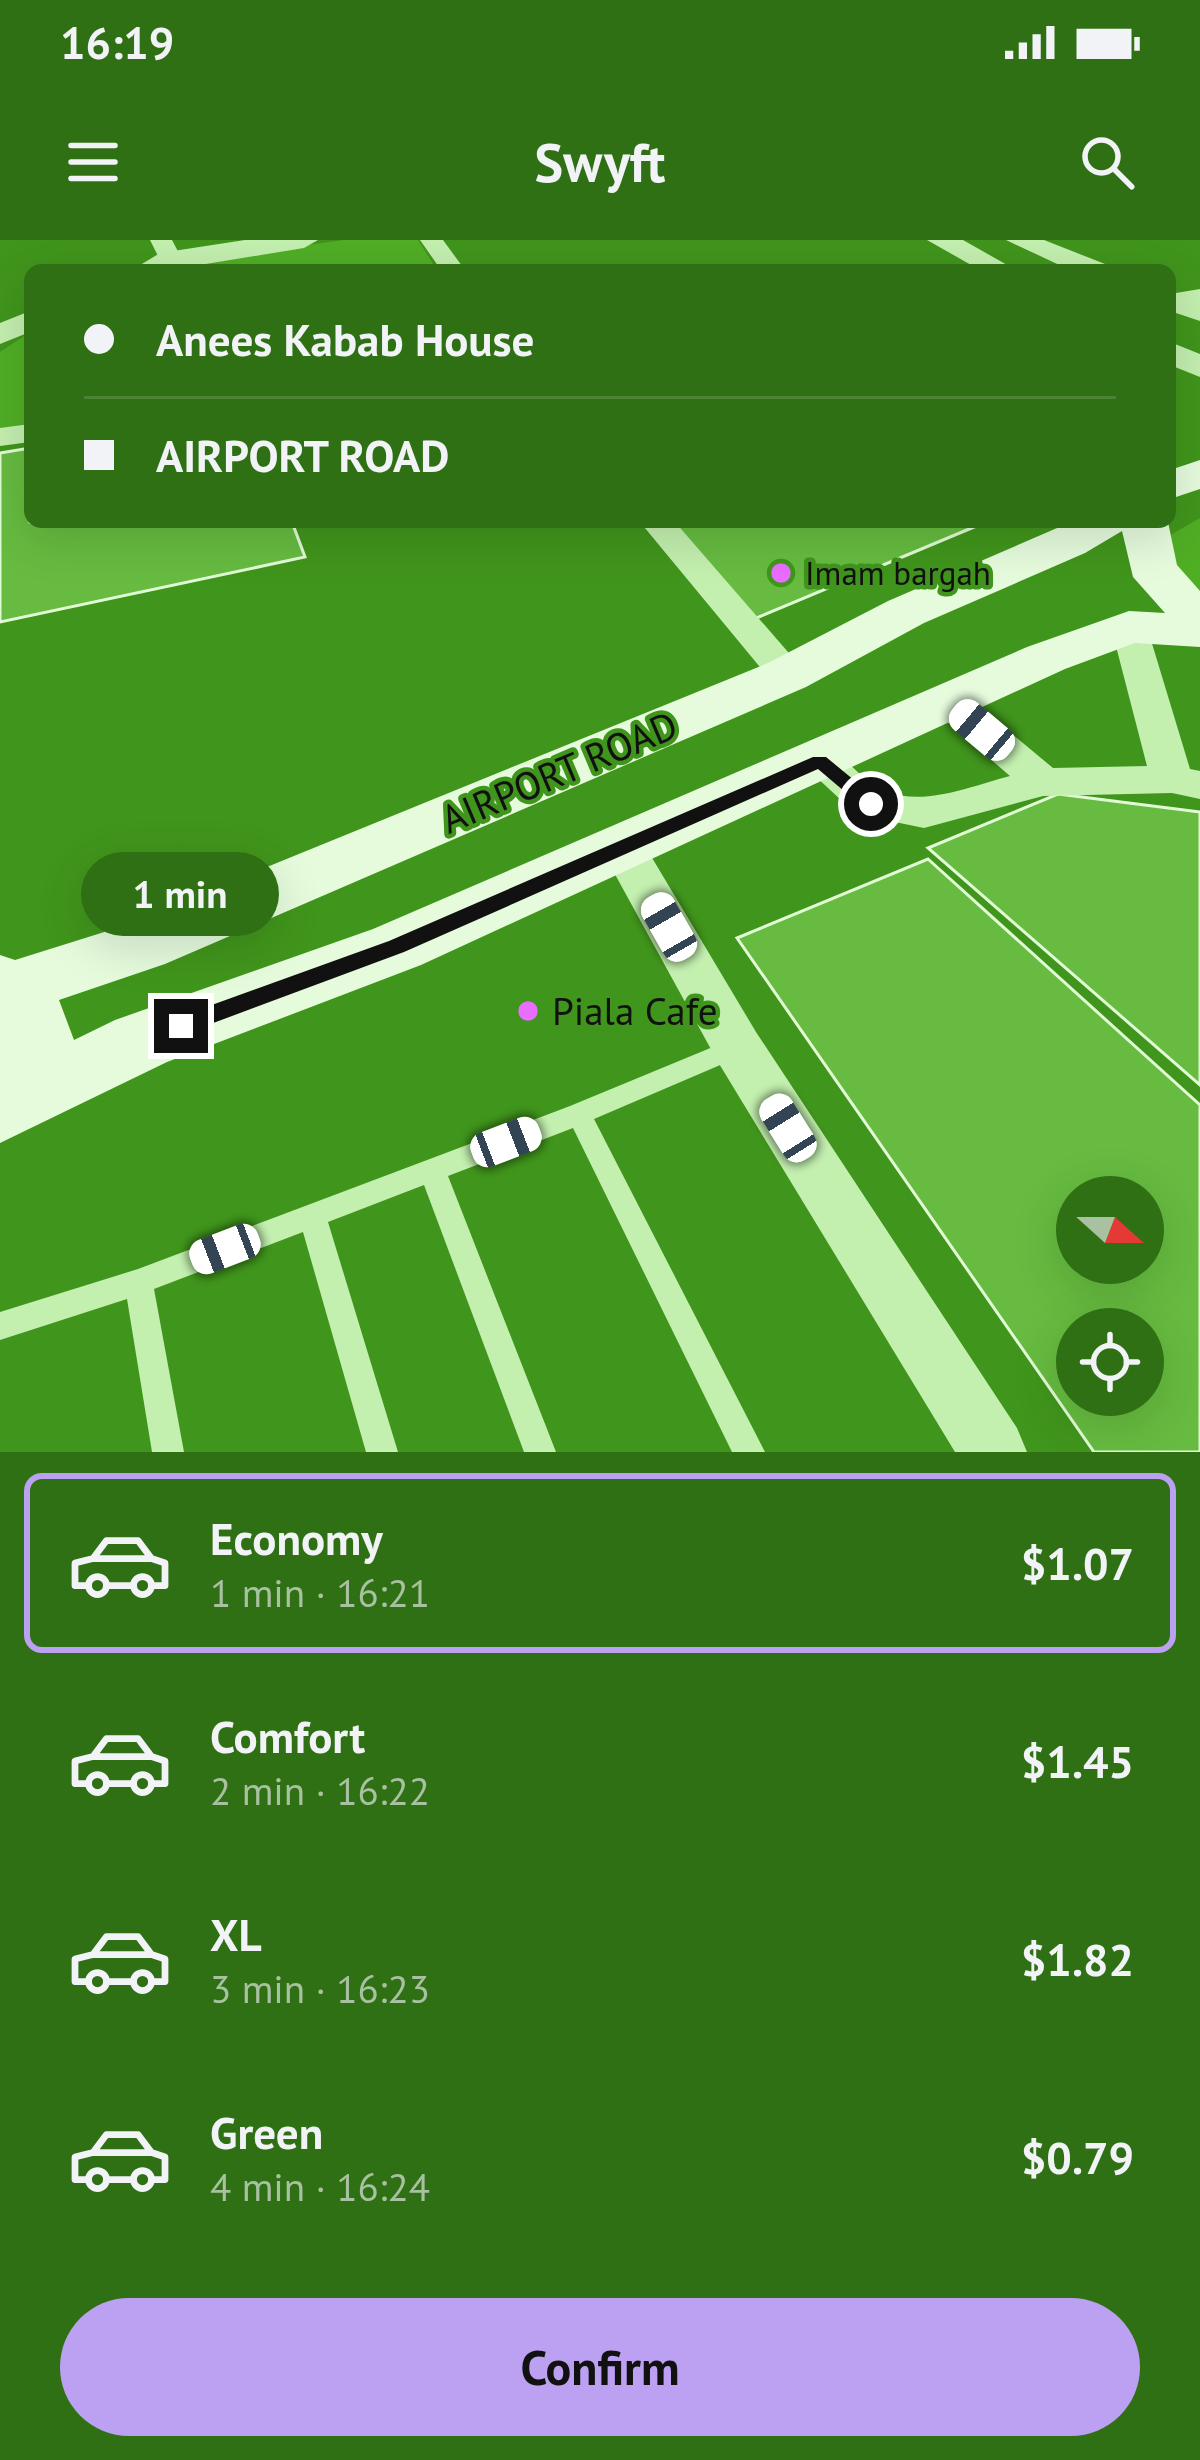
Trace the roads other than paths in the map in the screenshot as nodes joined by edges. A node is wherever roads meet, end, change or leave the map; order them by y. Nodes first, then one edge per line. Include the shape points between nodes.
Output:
1 (304, 240) edge
2 (941, 240) edge
3 (1020, 240) edge
4 (159, 256) edge
5 (990, 264) edge
6 (1081, 264) edge
7 (662, 528) edge
8 (1094, 528) edge
9 (1145, 528) edge
10 (1200, 614) edge
11 (1129, 627) junction
12 (1200, 631) edge
13 (787, 675) junction
14 (951, 704) junction
15 (820, 761) junction
16 (1043, 782) junction
17 (1186, 782) edge
18 (623, 847) junction
19 (7, 984) edge
20 (737, 1047) junction
21 (2, 1110) edge
22 (579, 1114) junction
23 (432, 1170) junction
24 (312, 1216) junction
25 (138, 1282) junction
26 (0, 1326) edge
27 (168, 1452) edge
28 (382, 1452) edge
29 (540, 1452) edge
30 (749, 1452) edge
31 (993, 1452) edge

1 - 4 street
2 - 5 street
3 - 6 street
7 - 13 street
8 - 13 main road, AIRPORT ROAD
9 - 10 main road via 1154,578
11 - 12 main road
11 - 14 main road
11 - 17 street
13 - 19 main road, AIRPORT ROAD via 141,946
14 - 15 main road
14 - 16 street
15 - 16 street via 871,804 924,813
15 - 18 main road
16 - 17 street
18 - 20 street
18 - 21 main road via 397,947 141,1041
19 - 21 main road via 34,1016 41,1045
20 - 22 lane
20 - 31 street
22 - 23 lane
22 - 30 lane
23 - 24 lane
23 - 29 lane
24 - 25 lane
24 - 28 lane
25 - 26 lane
25 - 27 lane

